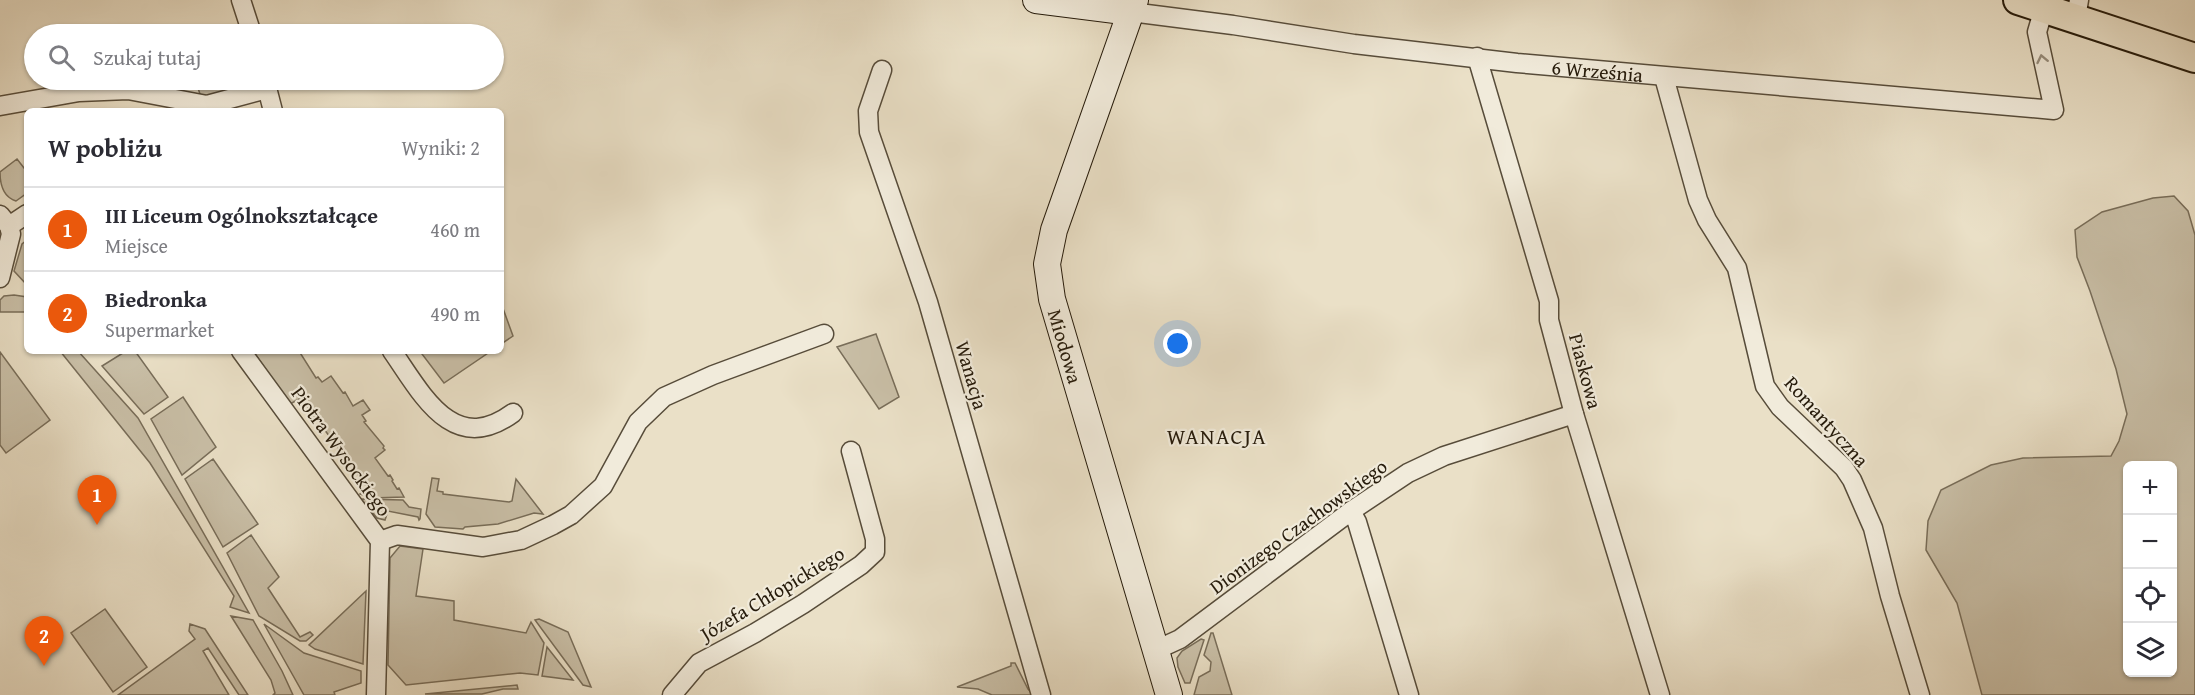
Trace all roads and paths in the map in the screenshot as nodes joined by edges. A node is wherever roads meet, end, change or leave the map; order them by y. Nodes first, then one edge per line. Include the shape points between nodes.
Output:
1 (241, 0) edge
2 (1036, 0) edge
3 (2031, 4) edge
4 (1133, 6) edge
5 (2077, 9) edge
6 (249, 24) edge
7 (1477, 57) junction
8 (2195, 58) edge
9 (882, 70) dead end
10 (1664, 77) junction
11 (128, 90) edge
12 (128, 90) edge
13 (249, 90) edge
14 (268, 90) edge
15 (0, 106) edge
16 (272, 108) edge
17 (24, 215) edge
18 (5, 221) edge
19 (0, 278) edge
20 (824, 334) dead end
21 (243, 354) edge
22 (394, 354) edge
23 (513, 413) dead end
24 (1574, 414) junction
25 (851, 451) dead end
26 (1351, 511) junction
27 (380, 541) junction
28 (1156, 650) junction
29 (376, 695) edge
30 (672, 695) edge
31 (1041, 695) edge
32 (1169, 695) edge
33 (1409, 695) edge
34 (1660, 695) edge
35 (1920, 695) edge

1 - 6 street
2 - 4 street, 6 Września
3 - 5 main road
10 -> 3 street, 6 Września via 2054,110
4 - 7 street, 6 Września via 1354,44
4 - 28 street, Miodowa via 1054,230 1047,264 1052,299
5 - 8 main road
7 - 10 street, 6 Września
7 - 24 street, Piaskowa via 1549,301 1549,320
9 - 31 street, Wanacja via 868,111 868,132 928,302
10 - 35 street, Romantyczna via 1698,200 1737,268 1766,386 1780,407 1852,480 1873,528
11 - 13 street via 207,105
12 - 15 street via 79,92
14 - 16 street
17 - 18 street
18 - 19 street via 11,234
20 - 27 street via 664,397 638,422 603,486 554,525 521,540 483,547 397,535
21 - 27 street, Piotra Wysockiego
22 - 23 street via 431,406 452,423 486,427
24 - 26 street, Dionizego Czachowskiego via 1444,456 1408,473
24 - 34 street, Piaskowa
25 - 30 street, Józefa Chłopickiego via 875,539 874,552 789,613 699,663
26 - 28 street, Dionizego Czachowskiego via 1180,639
26 - 33 street via 1358,522
27 - 29 street, Piotra Wysockiego
28 - 32 street, Miodowa

